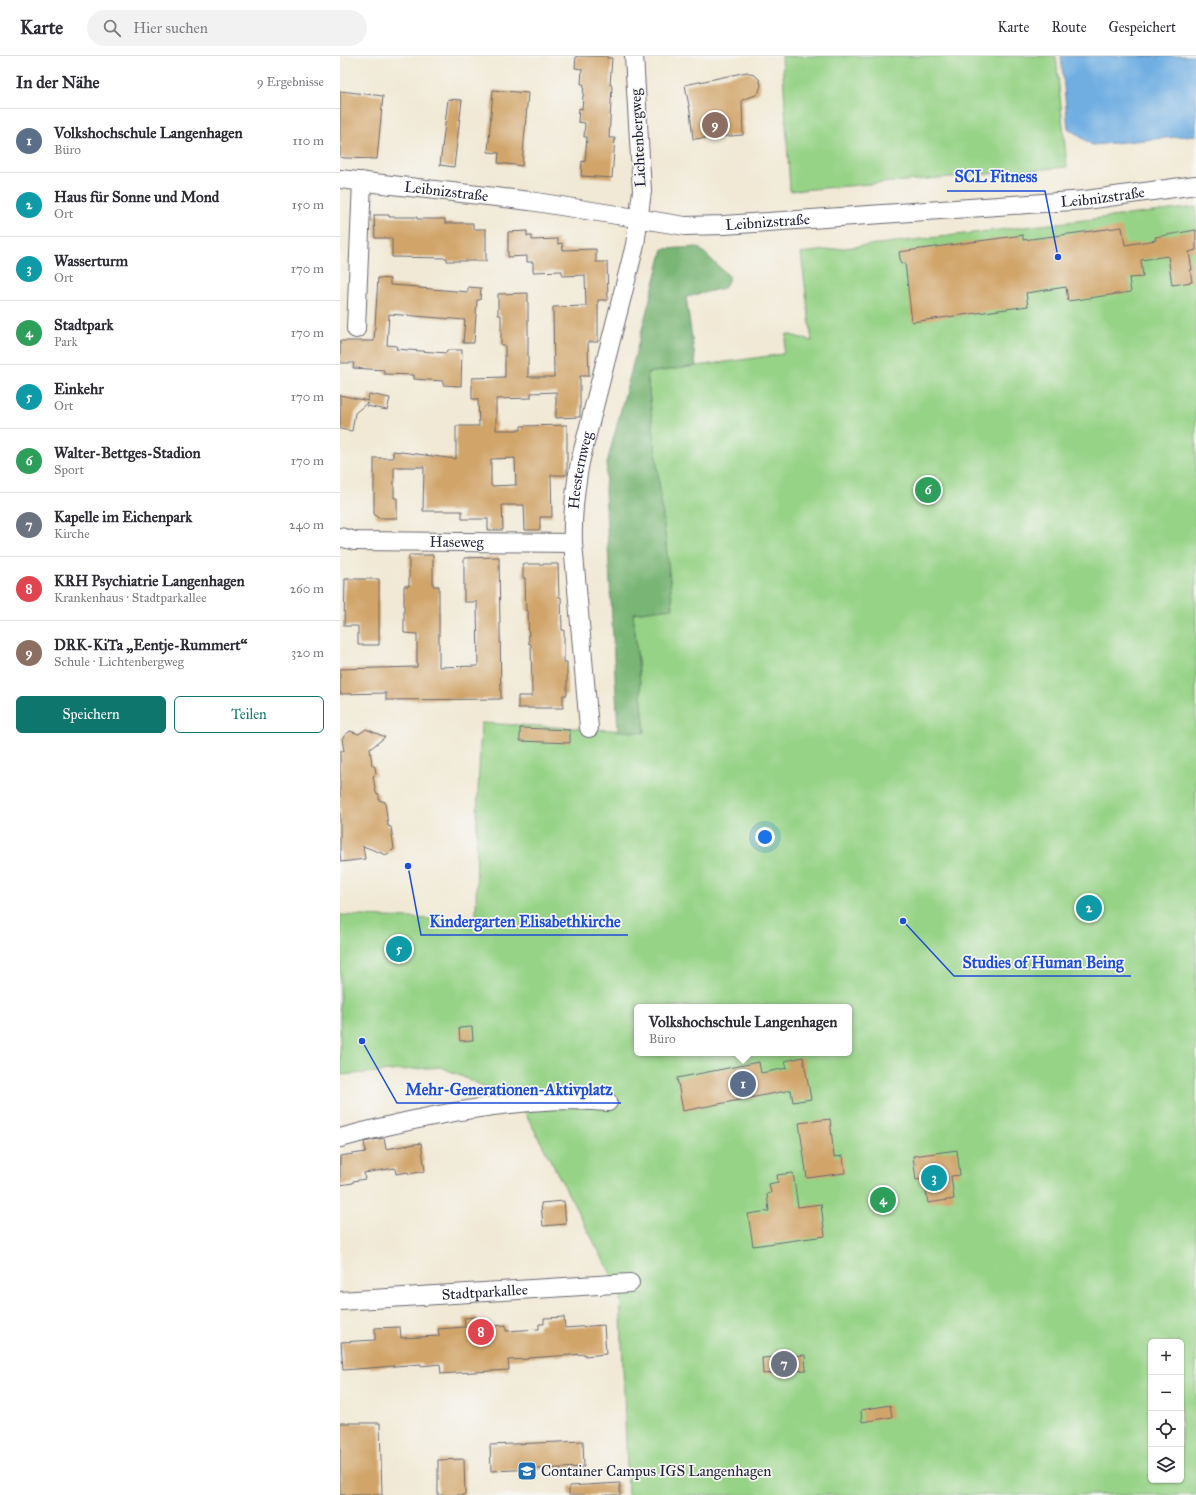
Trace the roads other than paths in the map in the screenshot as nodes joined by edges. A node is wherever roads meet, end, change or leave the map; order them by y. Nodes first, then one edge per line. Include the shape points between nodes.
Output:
1 (634, 56) edge
2 (340, 179) edge
3 (362, 181) junction
4 (1196, 185) edge
5 (639, 220) junction
6 (356, 329) dead end
7 (340, 537) edge
8 (573, 543) junction
9 (589, 728) dead end
10 (608, 1102) dead end
11 (340, 1138) edge
12 (630, 1283) dead end
13 (340, 1301) edge

1 - 5 street, Lichtenbergweg via 642,192
2 - 3 street, Leibnizstraße
3 - 5 street, Leibnizstraße via 530,201
3 - 6 street
4 - 5 street, Leibnizstraße via 1086,200 724,225 685,226
5 - 8 street, Heesternweg via 635,245 580,462 572,518
7 - 8 street, Haseweg via 355,541
8 - 9 street, Heesternweg
10 - 11 street via 563,1100 471,1108 397,1122
12 - 13 street, Stadtparkallee

